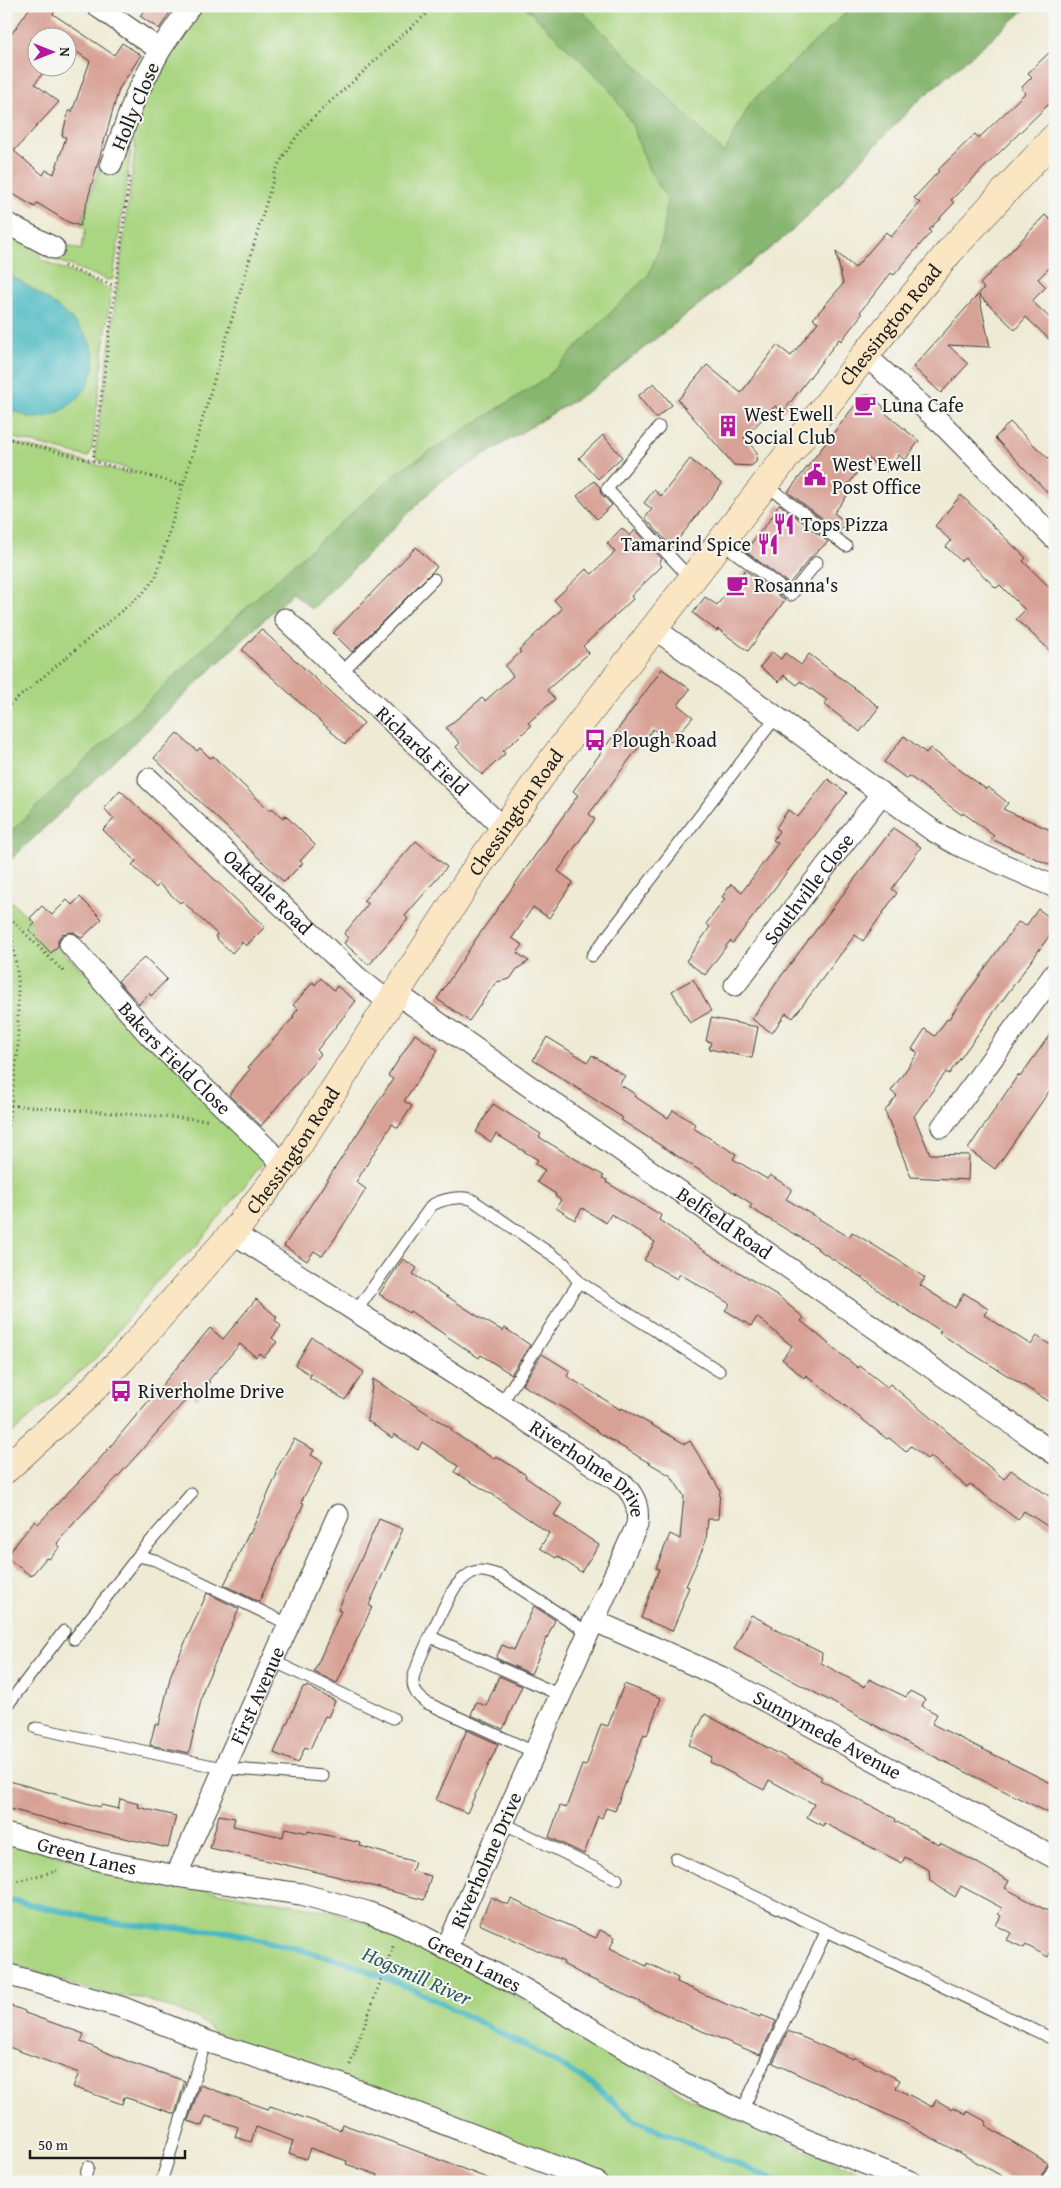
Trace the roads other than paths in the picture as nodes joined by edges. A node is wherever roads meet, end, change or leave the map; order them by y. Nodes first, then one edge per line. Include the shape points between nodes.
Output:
1 (97, 6) edge
2 (190, 6) edge
3 (160, 50) junction
4 (1055, 137) edge
5 (121, 167) road end
6 (6, 223) edge
7 (50, 246) road end
8 (865, 355) junction
9 (659, 427) dead end
10 (765, 484) junction
11 (1055, 539) edge
12 (720, 541) junction
13 (846, 546) dead end
14 (817, 562) dead end
15 (434, 579) dead end
16 (691, 579) junction
17 (285, 619) dead end
18 (654, 628) junction
19 (342, 672) junction
20 (776, 716) junction
21 (149, 780) dead end
22 (882, 793) junction
23 (504, 829) junction
24 (1055, 887) edge
25 (70, 944) dead end
26 (592, 956) dead end
27 (1055, 973) edge
28 (735, 985) dead end
29 (392, 998) junction
30 (942, 1127) dead end
31 (285, 1166) junction
32 (233, 1233) junction
33 (579, 1282) junction
34 (356, 1311) junction
35 (719, 1371) dead end
36 (501, 1404) junction
37 (1055, 1454) edge
38 (6, 1469) edge
39 (191, 1494) dead end
40 (338, 1515) dead end
41 (138, 1556) junction
42 (288, 1624) junction
43 (592, 1627) junction
44 (64, 1631) dead end
45 (431, 1637) junction
46 (74, 1640) dead end
47 (271, 1660) junction
48 (560, 1695) junction
49 (6, 1707) edge
50 (394, 1718) dead end
51 (36, 1728) dead end
52 (534, 1752) junction
53 (222, 1768) junction
54 (323, 1776) dead end
55 (503, 1823) junction
56 (6, 1834) edge
57 (1055, 1858) edge
58 (676, 1859) dead end
59 (176, 1876) junction
60 (617, 1879) dead end
61 (826, 1932) junction
62 (446, 1949) junction
63 (6, 1974) edge
64 (1055, 2040) edge
65 (206, 2041) junction
66 (742, 2111) junction
67 (1055, 2166) edge
68 (88, 2167) dead end
69 (84, 2182) edge
70 (164, 2182) edge
71 (596, 2182) edge
72 (911, 2182) edge
73 (1046, 2182) edge

1 - 3 street, Holly Close
2 - 3 street, Holly Close
3 - 5 street, Holly Close via 136,95
4 - 8 main road, Chessington Road via 950,251
6 - 7 street
8 - 10 main road, Chessington Road
8 - 11 street via 942,424
9 - 16 lane via 607,489
10 - 12 main road, Chessington Road
10 - 13 lane
12 - 14 lane via 791,594
12 - 16 main road, Chessington Road
15 - 19 lane
16 - 18 main road, Chessington Road
17 - 19 street, Richards Field
18 - 20 street
18 - 23 main road, Chessington Road via 553,759
19 - 23 street, Richards Field
20 - 22 street
20 - 26 lane
21 - 29 street, Oakdale Road via 357,977
22 - 24 street via 956,844
22 - 28 street, Southville Close
23 - 29 main road, Chessington Road
25 - 31 street, Bakers Field Close via 150,1036
27 - 30 street
29 - 31 main road, Chessington Road
29 - 37 street, Belfield Road
31 - 32 main road, Chessington Road
32 - 34 street, Riverholme Drive
32 - 38 main road, Chessington Road via 109,1372
33 - 34 lane via 564,1263 471,1199 463,1197 432,1205
33 - 35 lane
33 - 36 lane
34 - 36 street, Riverholme Drive
36 - 43 street, Riverholme Drive via 624,1486 637,1501 637,1525
39 - 41 lane
40 - 42 street, First Avenue
41 - 42 lane via 155,1560
41 - 46 lane
42 - 47 street, First Avenue
43 - 45 lane via 501,1576 484,1570 472,1572 454,1587
43 - 48 street, Riverholme Drive
43 - 57 street, Sunnymede Avenue via 721,1677
44 - 49 lane
45 - 48 lane
45 - 52 lane via 412,1679 419,1696 427,1703
47 - 50 lane
47 - 53 street, First Avenue
48 - 52 street, Riverholme Drive
51 - 53 lane
52 - 55 street, Riverholme Drive
53 - 54 lane
53 - 59 street, First Avenue
55 - 60 lane
55 - 62 street, Riverholme Drive
56 - 59 street, Green Lanes via 102,1861
58 - 61 lane
59 - 62 street, Green Lanes via 301,1894 339,1904 401,1925
61 - 64 lane
61 - 66 lane
62 - 66 street, Green Lanes via 517,1985 692,2088
63 - 65 street via 121,2008
65 - 70 lane via 162,2179
65 - 71 street via 342,2085
66 - 72 street, Green Lanes
67 - 73 lane
68 - 69 lane

